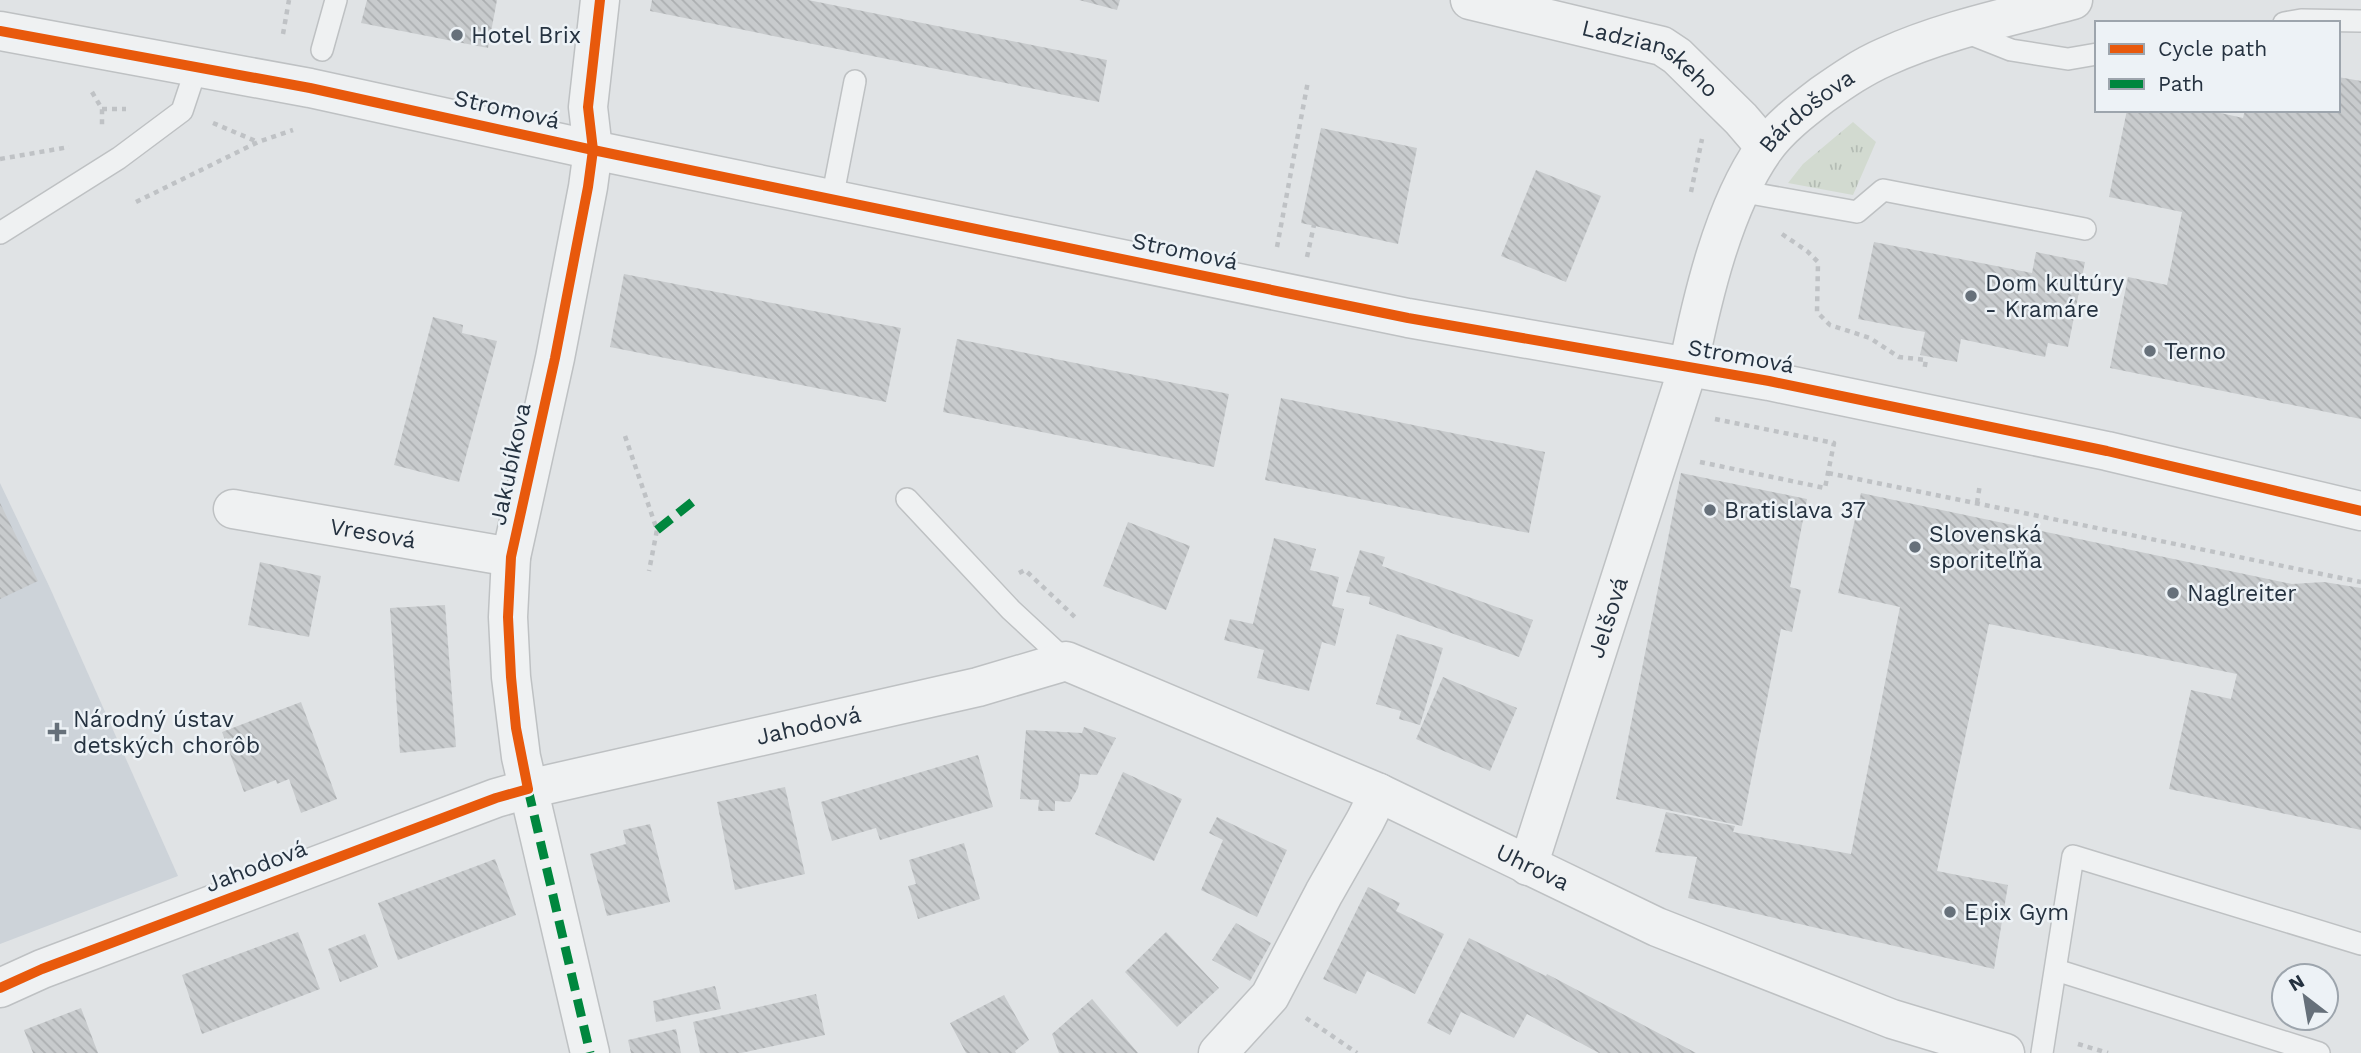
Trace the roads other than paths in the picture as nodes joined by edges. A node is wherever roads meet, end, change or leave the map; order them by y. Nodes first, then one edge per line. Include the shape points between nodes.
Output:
1 (336, 0) edge
2 (600, 0) edge
3 (1470, 0) edge
4 (2073, 0) edge
5 (2295, 21) edge
6 (2361, 21) edge
7 (1961, 30) junction
8 (0, 31) edge
9 (322, 50) dead end
10 (2095, 54) edge
11 (197, 65) junction
12 (855, 81) dead end
13 (1765, 147) junction
14 (593, 150) junction
15 (1739, 191) junction
16 (832, 199) junction
17 (2085, 229) dead end
18 (0, 233) edge
19 (1688, 368) junction
20 (907, 499) dead end
21 (233, 509) dead end
22 (2361, 511) edge
23 (512, 557) junction
24 (1066, 661) junction
25 (528, 789) junction
26 (1379, 793) junction
27 (1528, 866) junction
28 (2361, 944) edge
29 (2056, 970) junction
30 (0, 988) edge
31 (2043, 1044) edge
32 (590, 1053) edge
33 (1218, 1053) edge
34 (2005, 1053) edge
35 (2319, 1053) edge

1 - 9 lane
2 - 14 street, Jakubíkova via 588,107
3 - 13 street, Ladzianskeho via 1662,46
4 - 7 street, Bárdošova
5 - 6 lane
7 - 10 lane via 2011,50 2068,59
7 - 13 street, Bárdošova via 1886,56 1850,76 1788,122
8 - 11 street, Stromová
11 - 14 street, Stromová
11 - 18 lane via 183,111 119,159
12 - 16 lane
13 - 15 street, Bárdošova
14 - 16 street, Stromová
14 - 23 street, Jakubíkova
15 - 17 lane via 1857,212 1883,190
15 - 19 street, Bárdošova via 1701,303
16 - 19 street, Stromová via 1408,318
19 - 22 street, Stromová via 2042,437
19 - 27 street, Jelšová
20 - 24 lane via 1011,610
21 - 23 street, Vresová
23 - 25 street, Jakubíkova via 511,677
24 - 25 street, Jahodová via 978,687
24 - 26 street, Uhrova
25 - 30 street, Jahodová
25 - 32 street, Jakubíkova
26 - 27 street, Uhrova
26 - 33 street via 1270,996
27 - 34 street, Uhrova via 1657,927 1773,974 1892,1019
28 - 29 lane via 2073,856
29 - 31 lane
29 - 35 lane

